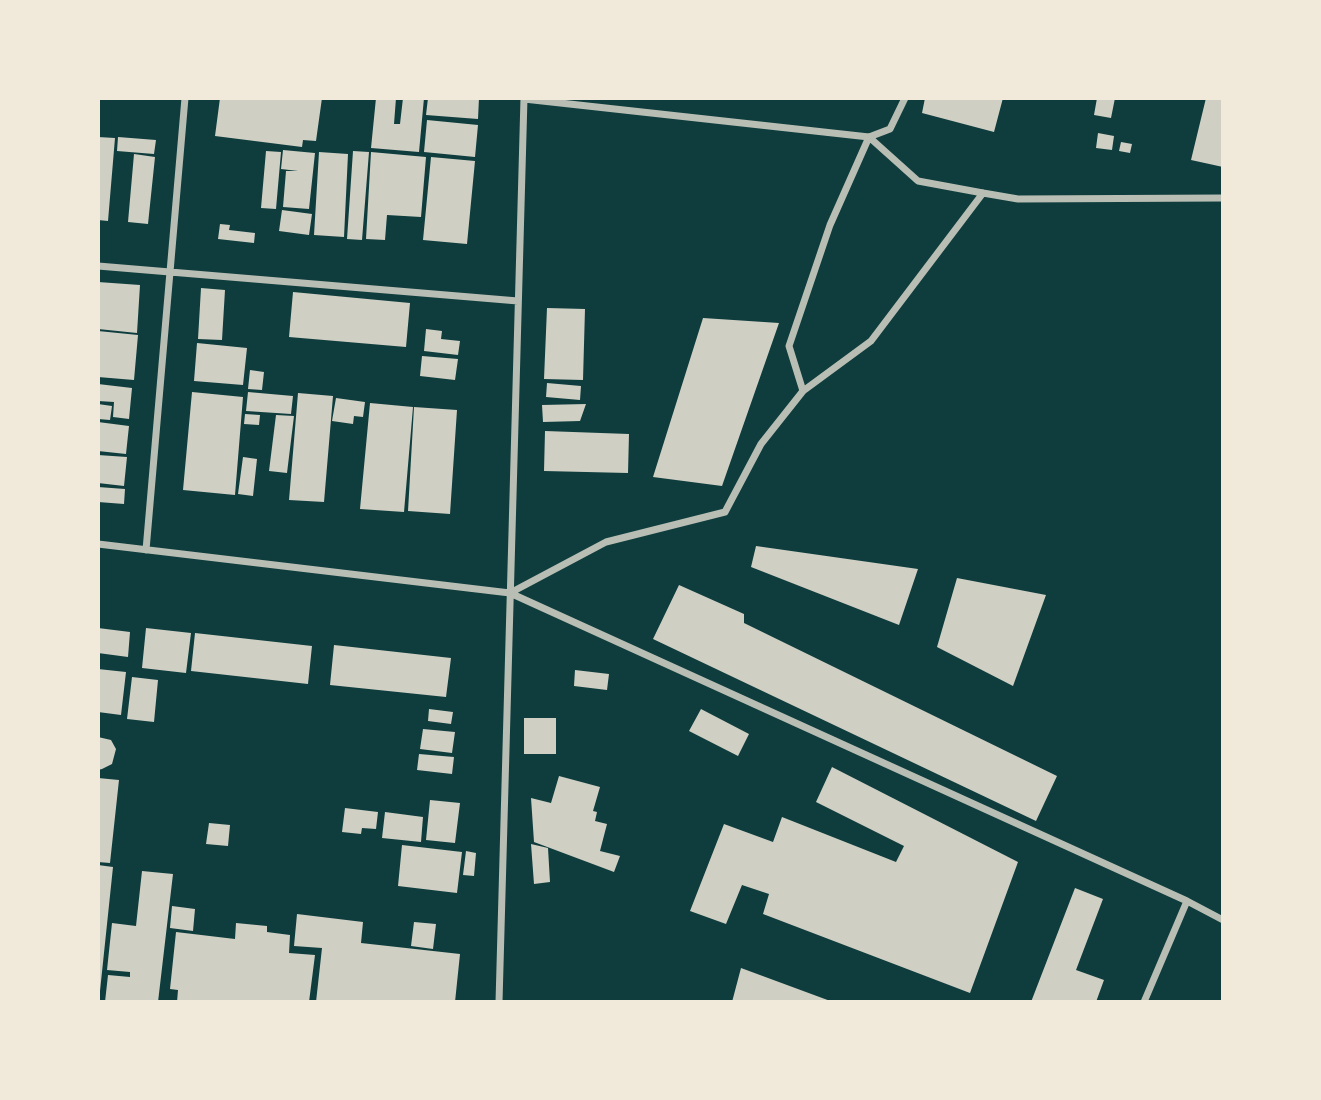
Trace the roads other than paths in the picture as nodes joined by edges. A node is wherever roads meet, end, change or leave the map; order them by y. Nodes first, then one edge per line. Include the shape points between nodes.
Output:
1 (185, 98) edge
2 (905, 98) edge
3 (524, 99) edge
4 (869, 137) junction
5 (983, 192) junction
6 (1223, 198) edge
7 (98, 267) edge
8 (170, 272) junction
9 (518, 301) junction
10 (803, 391) junction
11 (98, 544) edge
12 (146, 550) junction
13 (510, 593) junction
14 (1187, 901) junction
15 (1223, 920) edge
16 (499, 1002) edge
17 (1144, 1002) edge

1 - 8 street
2 - 4 street via 890,129
3 - 4 street
3 - 9 street
4 - 5 street via 918,181
4 - 10 street via 830,225 789,346
5 - 6 street via 1018,199
5 - 10 street via 871,341
7 - 8 street
8 - 9 street
8 - 12 street
9 - 13 street
10 - 13 street via 761,444 725,512 606,542
11 - 12 street
12 - 13 street
13 - 14 street
13 - 16 street
14 - 15 street
14 - 17 street

